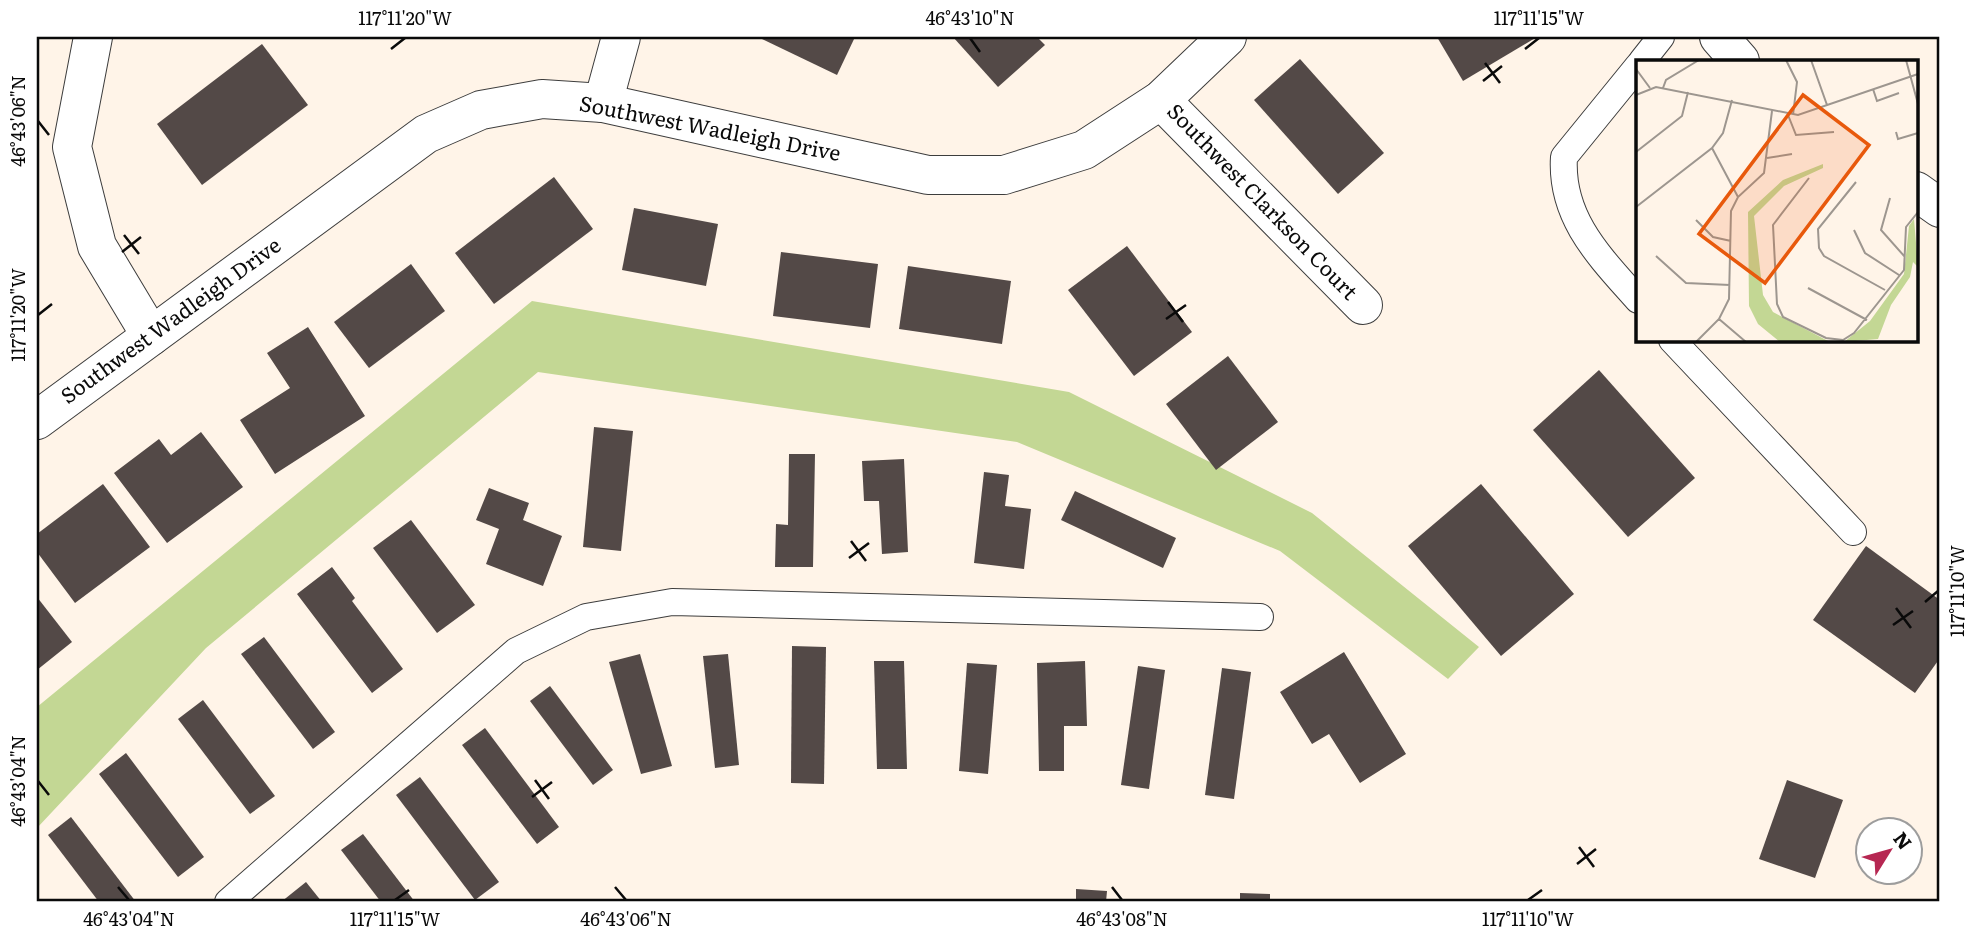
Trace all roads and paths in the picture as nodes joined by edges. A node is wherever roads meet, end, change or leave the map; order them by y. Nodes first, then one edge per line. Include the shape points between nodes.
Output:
1 (93, 37) edge
2 (621, 37) edge
3 (1227, 37) edge
4 (1661, 37) edge
5 (1643, 60) edge
6 (1636, 67) edge
7 (1161, 100) junction
8 (603, 103) junction
9 (1918, 192) edge
10 (1940, 208) edge
11 (1636, 299) edge
12 (1363, 305) dead end
13 (151, 336) junction
14 (1673, 341) edge
15 (37, 420) edge
16 (1853, 532) dead end
17 (1261, 617) dead end
18 (228, 902) edge

1 - 13 street via 72,147 97,246
2 - 8 street
3 - 7 street, Southwest Wadleigh Drive
4 - 5 lane
6 - 11 lane via 1564,157 1563,175 1566,200 1598,256
7 - 8 street, Southwest Wadleigh Drive via 1084,150 1004,175 928,175
7 - 12 street, Southwest Clarkson Court
8 - 13 street, Southwest Wadleigh Drive via 542,99 481,110 426,134
9 - 10 street
13 - 15 street, Southwest Wadleigh Drive
14 - 16 lane
17 - 18 lane via 672,602 586,617 516,651

